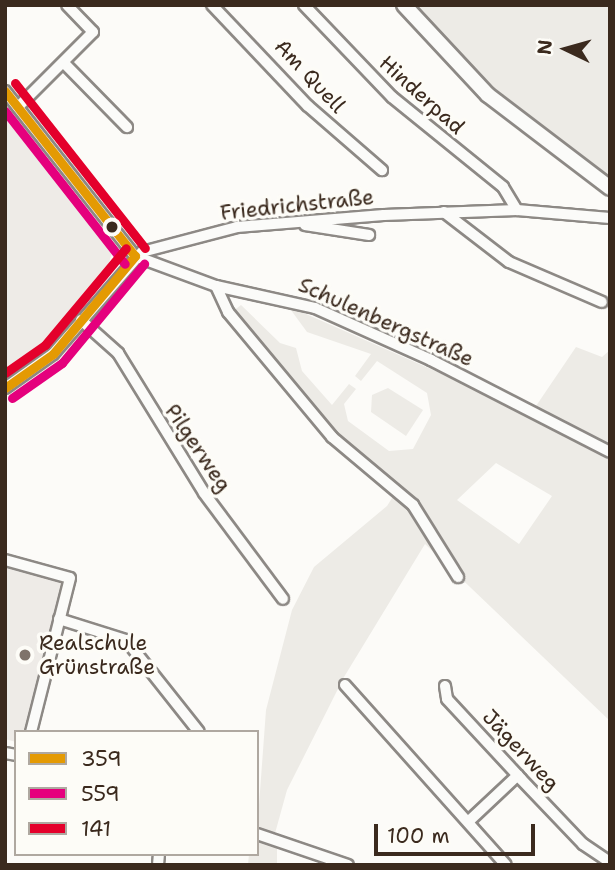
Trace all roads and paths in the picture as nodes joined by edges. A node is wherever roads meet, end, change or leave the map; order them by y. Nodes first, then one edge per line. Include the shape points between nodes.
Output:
1 (67, 5) edge
2 (212, 5) edge
3 (304, 5) edge
4 (404, 5) edge
5 (64, 63) junction
6 (5, 91) edge
7 (18, 107) junction
8 (127, 127) dead end
9 (382, 170) dead end
10 (610, 188) edge
11 (517, 210) junction
12 (444, 212) junction
13 (610, 218) edge
14 (288, 222) junction
15 (369, 235) dead end
16 (135, 256) junction
17 (216, 286) junction
18 (602, 302) dead end
19 (81, 320) junction
20 (5, 388) edge
21 (610, 452) edge
22 (5, 560) edge
23 (458, 577) dead end
24 (283, 598) dead end
25 (59, 619) junction
26 (345, 685) dead end
27 (445, 686) dead end
28 (31, 730) edge
29 (197, 730) edge
30 (518, 775) junction
31 (469, 821) junction
32 (259, 835) edge
33 (610, 862) edge
34 (348, 865) edge
35 (506, 865) edge

1 - 5 street via 93,32
2 - 9 street, Am Quell via 308,106
3 - 11 street, Hinderpad via 392,97 503,187
4 - 10 main road via 496,102
5 - 7 street
5 - 8 street
6 - 7 street
7 - 16 street
11 - 12 street, Friedrichstraße
11 - 13 street, Friedrichstraße
12 - 14 street, Friedrichstraße
12 - 18 street via 509,262
14 - 15 street
14 - 16 street, Friedrichstraße via 237,227
16 - 17 street, Schulenbergstraße
16 - 19 street
17 - 21 street, Schulenbergstraße via 326,313
17 - 23 street via 228,312 332,437 413,505
19 - 20 street via 38,369
19 - 24 street, Pilgerweg via 118,353 204,493
22 - 25 street via 69,576
25 - 28 street
25 - 29 street via 126,640
26 - 31 street
27 - 30 street, Jägerweg via 447,699
30 - 31 street
30 - 33 street, Jägerweg via 583,844
31 - 35 street
32 - 34 street

